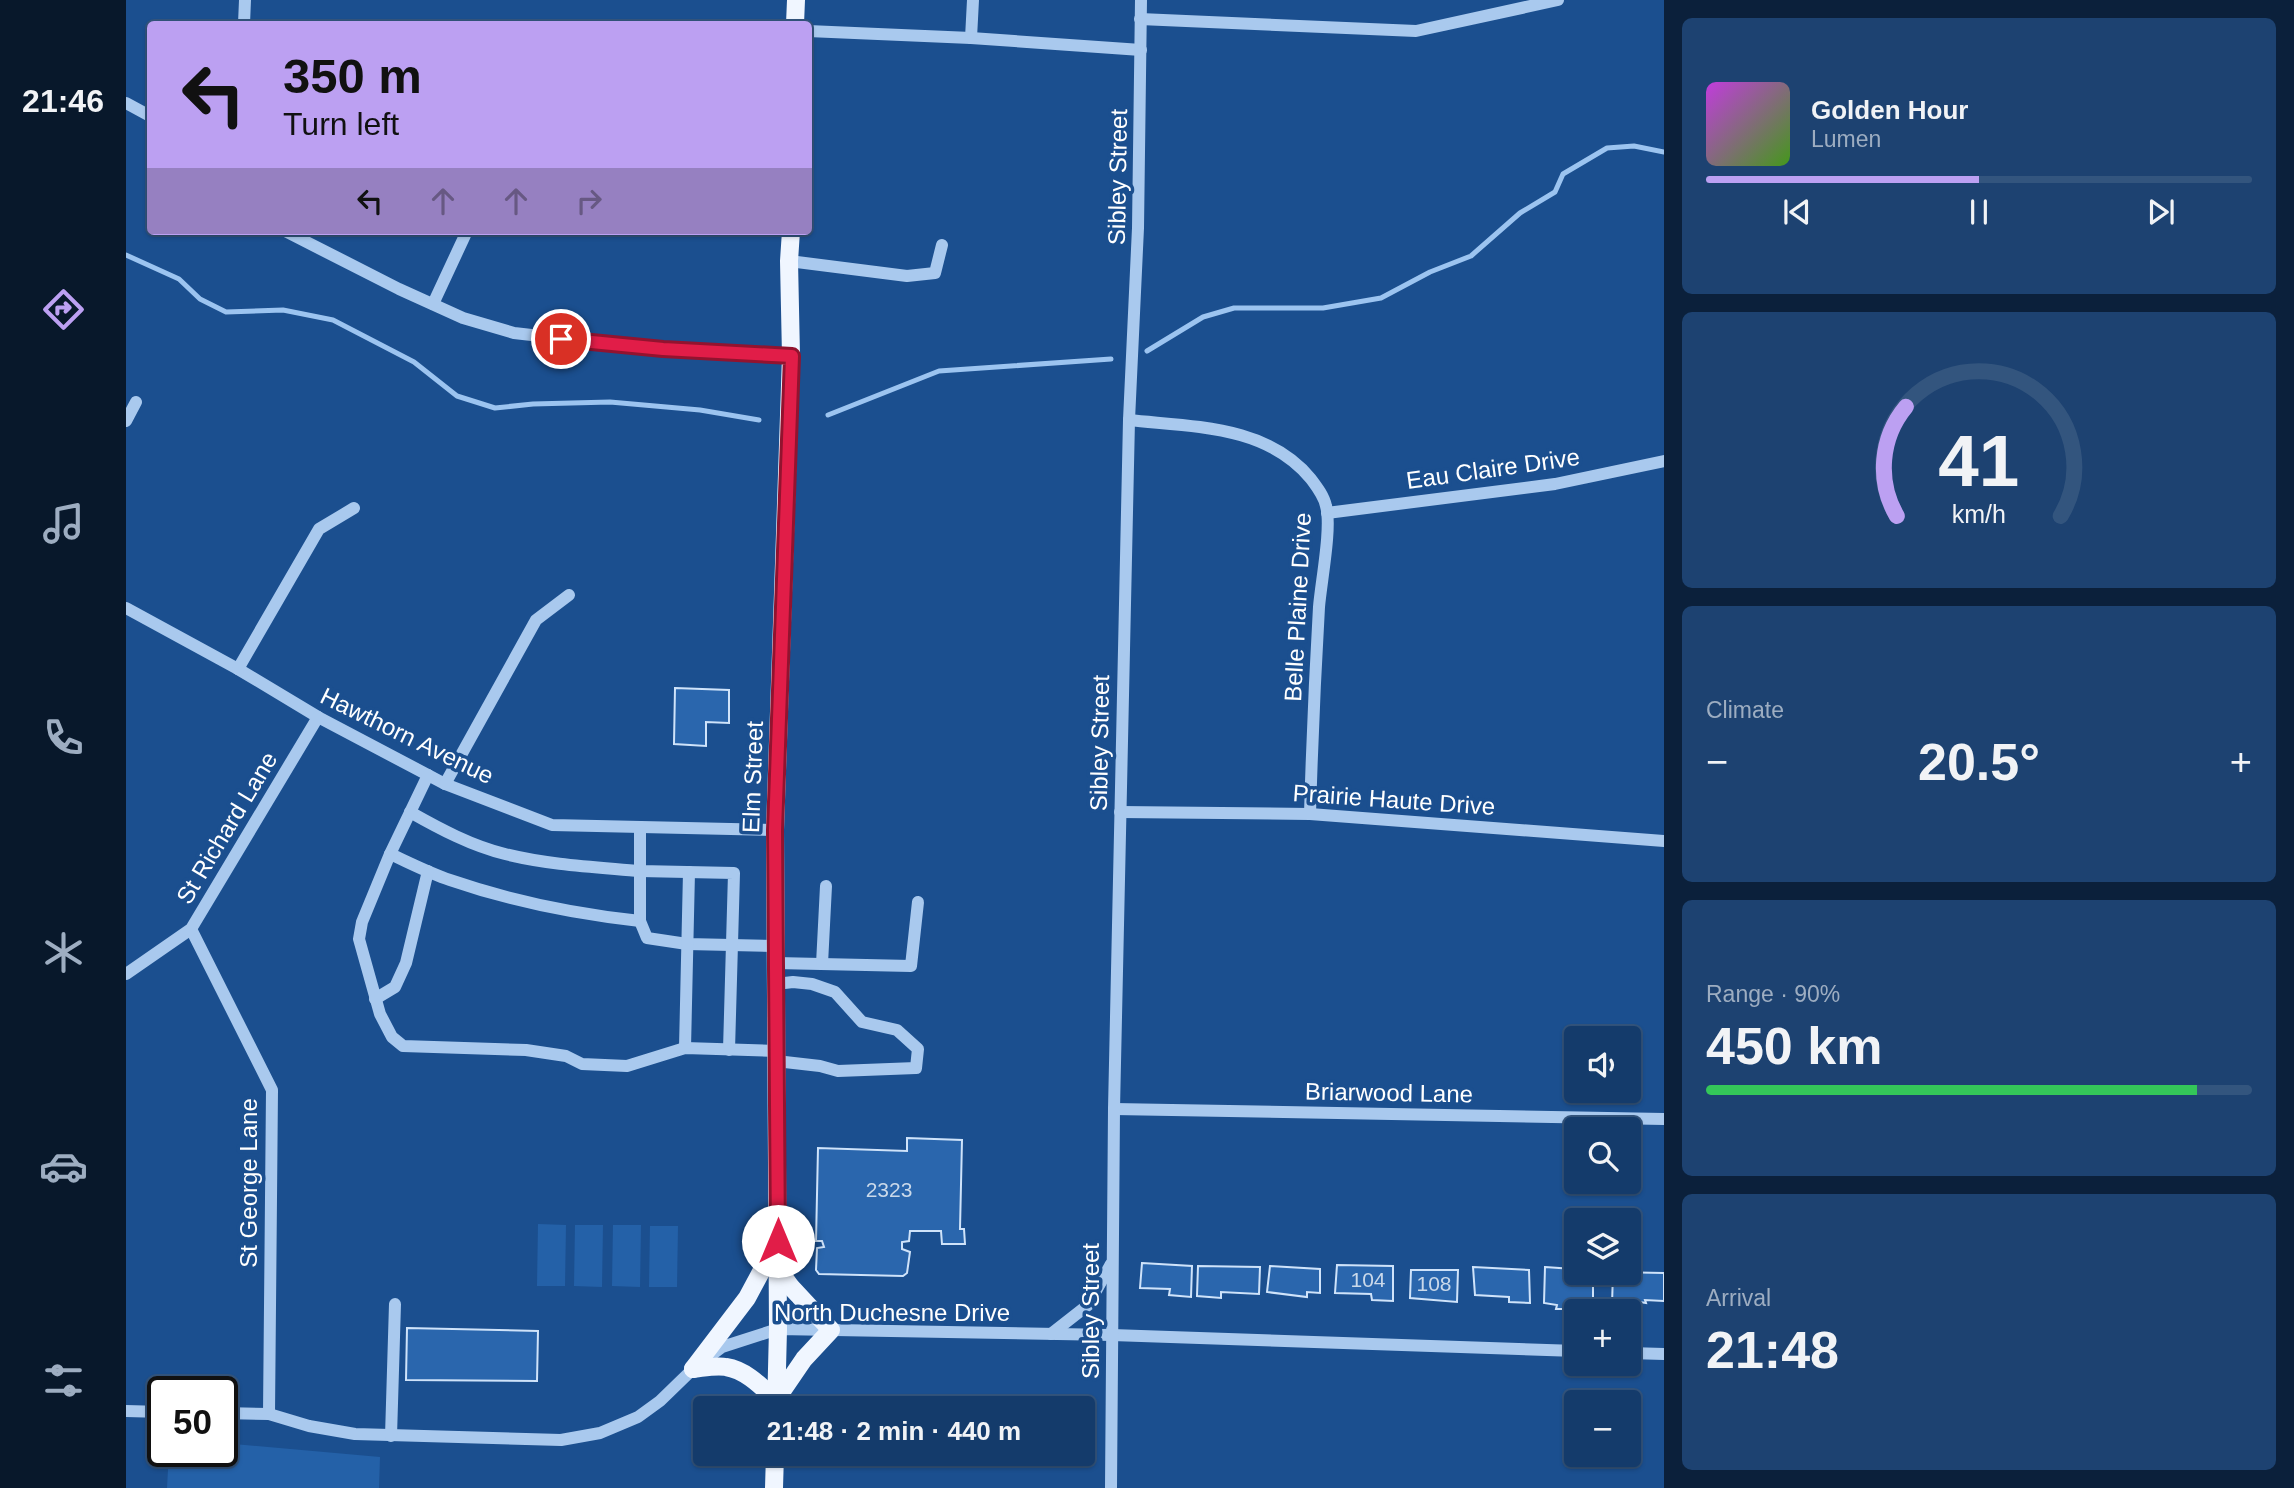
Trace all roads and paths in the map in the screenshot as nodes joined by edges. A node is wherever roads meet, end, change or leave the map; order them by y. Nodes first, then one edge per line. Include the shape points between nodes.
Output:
1 (245, 0) edge
2 (796, 0) edge
3 (973, 0) edge
4 (1141, 0) edge
5 (1558, 0) edge
6 (1140, 19) junction
7 (244, 21) edge
8 (795, 21) edge
9 (812, 31) edge
10 (971, 38) junction
11 (1141, 50) junction
12 (126, 103) edge
13 (147, 114) edge
14 (293, 235) edge
15 (465, 235) edge
16 (791, 235) edge
17 (942, 245) dead end
18 (789, 261) junction
19 (433, 304) junction
20 (792, 356) junction
21 (136, 402) dead end
22 (1129, 420) junction
23 (126, 421) edge
24 (1664, 461) edge
25 (354, 508) dead end
26 (1328, 513) junction
27 (569, 595) dead end
28 (126, 608) edge
29 (238, 669) junction
30 (318, 717) junction
31 (428, 775) junction
32 (445, 784) junction
33 (410, 812) junction
34 (1120, 812) junction
35 (1310, 814) junction
36 (640, 827) junction
37 (775, 830) junction
38 (1664, 841) edge
39 (390, 854) junction
40 (428, 871) junction
41 (640, 871) junction
42 (690, 872) junction
43 (826, 886) dead end
44 (918, 902) dead end
45 (640, 921) junction
46 (191, 929) junction
47 (687, 944) junction
48 (731, 945) junction
49 (776, 955) junction
50 (821, 964) junction
51 (126, 974) edge
52 (776, 984) junction
53 (375, 999) junction
54 (685, 1048) junction
55 (729, 1050) junction
56 (776, 1056) junction
57 (1114, 1109) junction
58 (1664, 1119) edge
59 (778, 1241) junction
60 (1113, 1261) junction
61 (778, 1269) junction
62 (395, 1304) dead end
63 (778, 1329) junction
64 (831, 1330) junction
65 (1050, 1334) junction
66 (1112, 1335) junction
67 (1564, 1351) edge
68 (1641, 1353) edge
69 (1664, 1354) edge
70 (693, 1369) junction
71 (769, 1396) edge
72 (776, 1396) edge
73 (781, 1396) edge
74 (126, 1411) edge
75 (147, 1412) edge
76 (238, 1413) edge
77 (269, 1414) junction
78 (391, 1436) junction
79 (775, 1466) edge
80 (774, 1488) edge
81 (1111, 1488) edge

1 - 7 street
2 - 8 main road
3 - 10 street
4 - 6 street, Sibley Street
5 - 6 street via 1416,31
6 - 11 street, Sibley Street
9 - 10 street
10 - 11 street
11 - 22 street, Sibley Street
12 - 13 street
14 - 19 street
15 - 19 street
16 - 18 main road, Elm Street
17 - 18 street via 935,273 916,275
18 - 20 main road, Elm Street
19 - 20 street via 514,333 663,349
20 - 37 main road, Elm Street
21 - 23 street
22 - 26 street, Belle Plaine Drive via 1208,428 1267,443 1304,471 1322,494
22 - 34 street, Sibley Street
24 - 26 street, Eau Claire Drive via 1555,484
25 - 29 street via 319,529
26 - 35 street, Belle Plaine Drive via 1314,686
27 - 32 street via 536,620
28 - 29 street, Hawthorn Avenue
29 - 30 street, Hawthorn Avenue
30 - 31 street, Hawthorn Avenue
30 - 46 street, St Richard Lane
31 - 32 street, Hawthorn Avenue
31 - 33 street
32 - 36 street, Hawthorn Avenue via 552,825
33 - 39 street
33 - 41 street via 504,854
34 - 35 street, Prairie Haute Drive
34 - 57 street, Sibley Street
35 - 38 street, Prairie Haute Drive
36 - 37 street, Hawthorn Avenue
36 - 41 street
37 - 49 main road, Elm Street
39 - 40 street
39 - 53 street via 359,939
40 - 45 street via 525,902 582,915
40 - 53 street via 406,963 395,987
41 - 42 street
41 - 45 street
42 - 47 street
42 - 48 street via 734,873
43 - 50 street
44 - 50 street via 911,966
45 - 47 street via 647,938
46 - 51 street, St Richard Lane
46 - 77 street, St George Lane via 272,1090
47 - 48 street
47 - 54 street
48 - 49 street
48 - 55 street
49 - 50 street
49 - 52 main road, Elm Street
52 - 56 main road, Elm Street
52 - 56 street via 812,984 835,992 862,1022 897,1030 918,1049 916,1068 838,1071
53 - 54 street via 393,1037 404,1046 526,1050 582,1063 627,1066
54 - 55 street
55 - 56 street
56 - 59 main road, Elm Street
57 - 58 street, Briarwood Lane
57 - 60 street, Sibley Street
59 - 61 main road, Elm Street
59 - 70 main road via 747,1298
60 - 65 street via 1088,1305
60 - 66 street, Sibley Street
61 - 63 main road, Elm Street
61 - 64 main road
62 - 78 street
63 - 64 street, North Duchesne Drive
63 - 70 street, North Duchesne Drive via 722,1347
63 - 72 main road, Elm Street
64 - 65 street, North Duchesne Drive
64 - 73 main road via 804,1359
65 - 66 street, North Duchesne Drive
66 - 67 street, North Duchesne Drive
66 - 81 street, Sibley Street
68 - 69 street
70 - 71 main road via 724,1366 754,1380
70 - 78 street, North Duchesne Drive via 638,1417 600,1433 561,1440
74 - 75 street
76 - 77 street, North Duchesne Drive
77 - 78 street, North Duchesne Drive via 309,1426
79 - 80 main road

